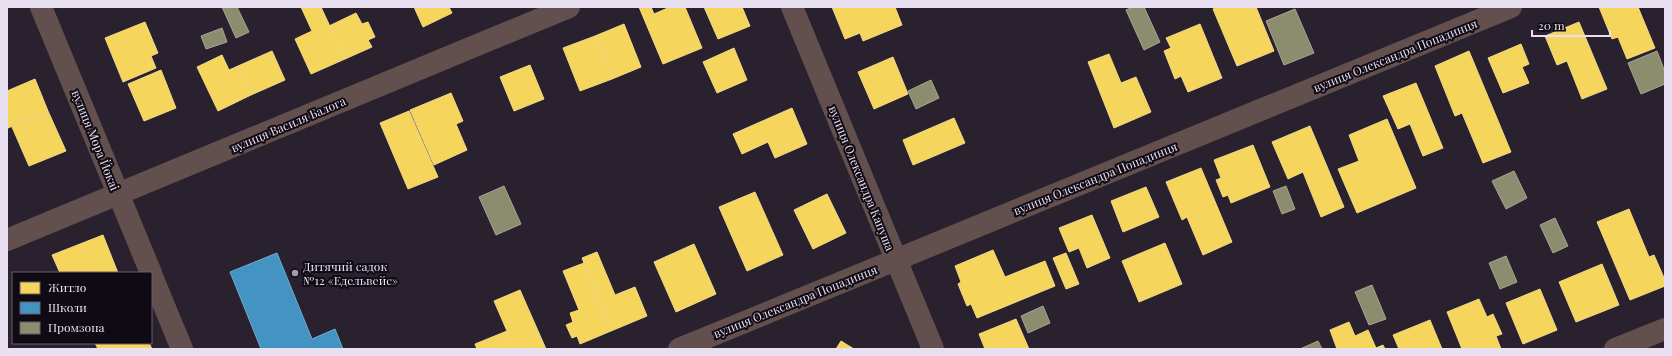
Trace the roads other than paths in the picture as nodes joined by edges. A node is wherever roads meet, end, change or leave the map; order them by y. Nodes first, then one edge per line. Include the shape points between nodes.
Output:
1 (41, 7) edge
2 (569, 7) edge
3 (792, 7) edge
4 (1511, 7) edge
5 (118, 194) junction
6 (7, 240) edge
7 (896, 260) junction
8 (150, 272) edge
9 (152, 276) edge
10 (1665, 329) edge
11 (182, 349) edge
12 (679, 349) edge
13 (933, 349) edge
14 (1615, 349) edge

1 - 5 street, вулиця Мора Йокаі
2 - 5 street, вулиця Василя Балога
3 - 7 street, вулиця Олександра Капуша
4 - 7 street, вулиця Олександра Попадинця
5 - 6 street, вулиця Василя Балога
5 - 8 street, вулиця Мора Йокаі
7 - 12 street, вулиця Олександра Попадинця
7 - 13 street, вулиця Олександра Капуша
9 - 11 street, вулиця Мора Йокаі
10 - 14 street

